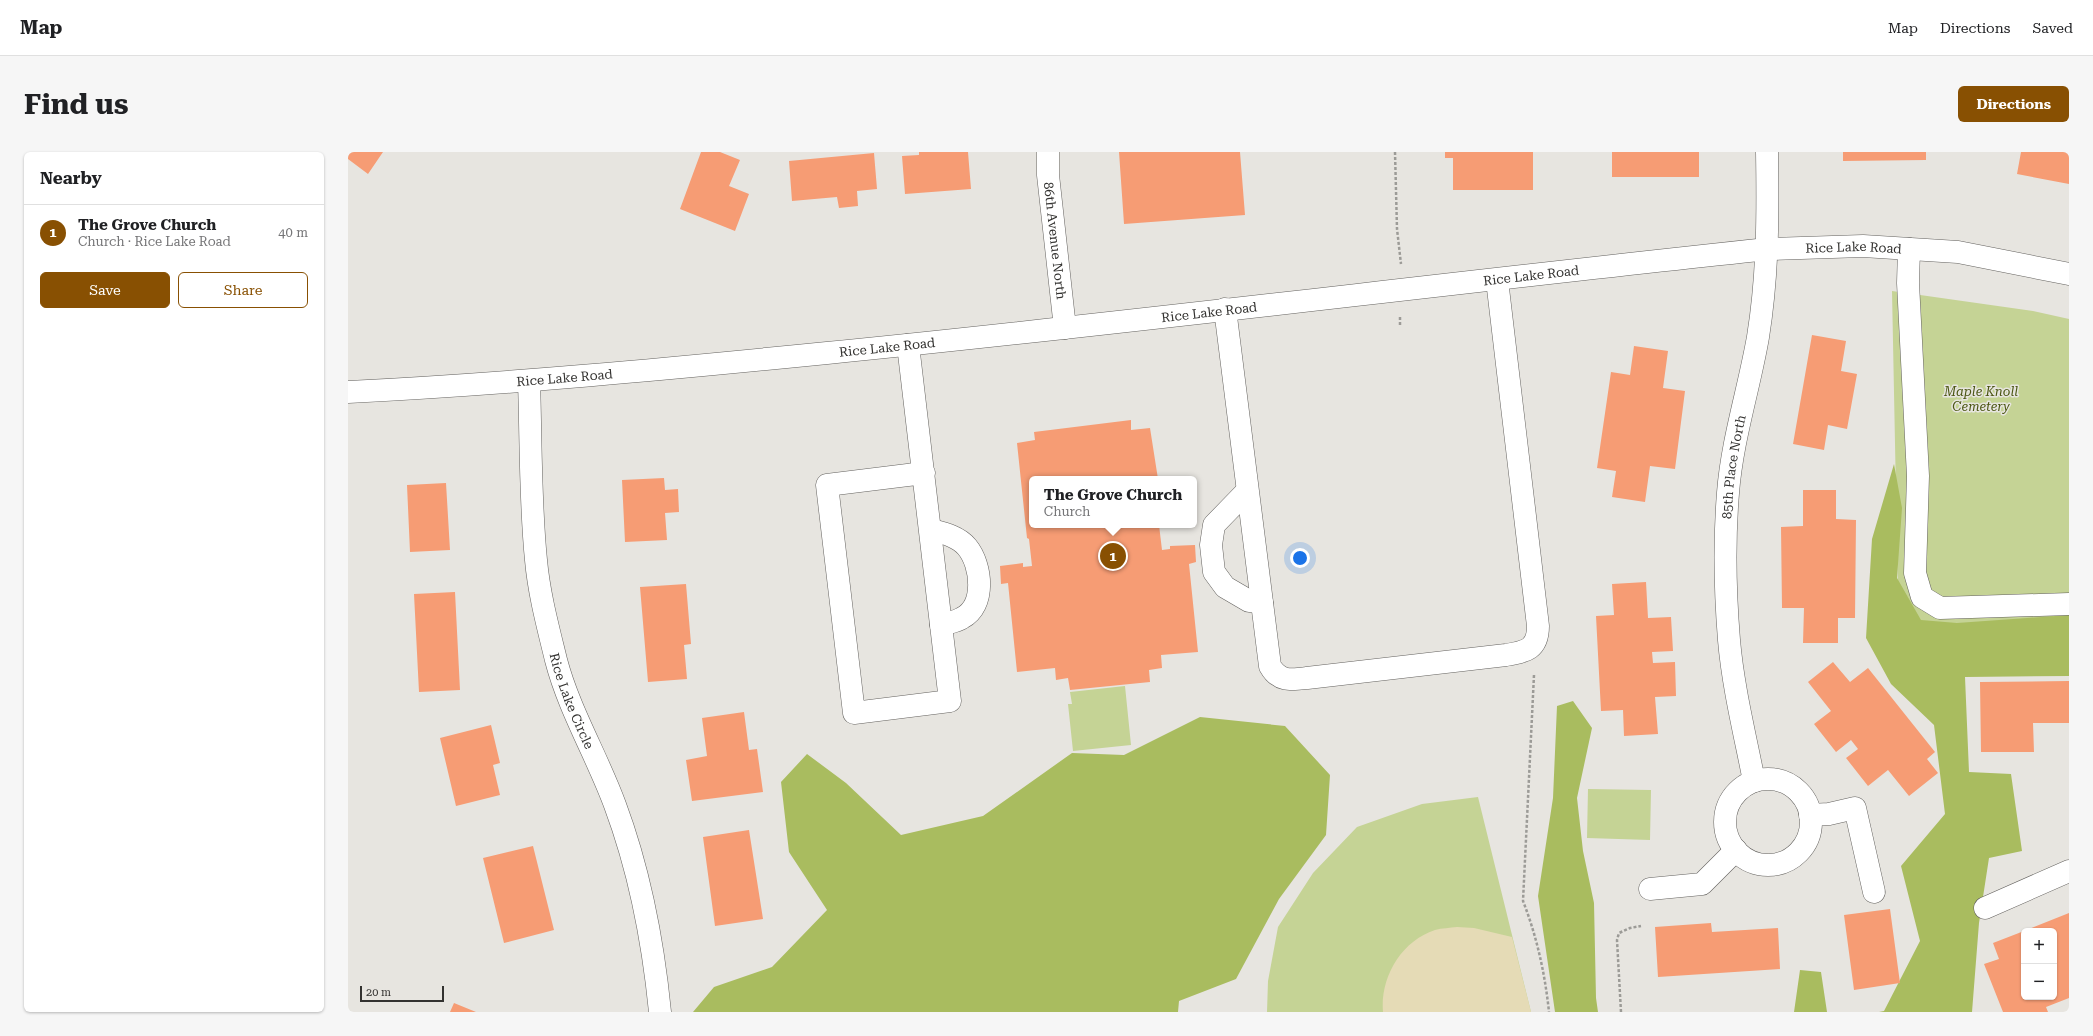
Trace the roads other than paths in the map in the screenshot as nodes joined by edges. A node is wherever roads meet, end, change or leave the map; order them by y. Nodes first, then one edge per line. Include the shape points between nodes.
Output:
1 (1048, 152) edge
2 (1768, 152) edge
3 (1768, 249) junction
4 (1909, 249) junction
5 (2069, 274) edge
6 (1497, 280) junction
7 (1225, 309) junction
8 (1065, 328) junction
9 (908, 345) junction
10 (529, 381) junction
11 (348, 392) edge
12 (924, 473) junction
13 (1247, 491) junction
14 (931, 530) junction
15 (1262, 603) junction
16 (2069, 604) edge
17 (941, 625) junction
18 (1754, 781) junction
19 (1810, 815) junction
20 (1736, 850) junction
21 (2069, 871) edge
22 (1650, 889) dead end
23 (1874, 892) dead end
24 (1985, 908) dead end
25 (660, 1012) edge

1 - 8 street, 86th Avenue North via 1048,175
2 - 3 street, 85th Place North
3 - 4 street, Rice Lake Road via 1863,246
3 - 6 street, Rice Lake Road
3 - 18 street, 85th Place North via 1758,337 1746,387 1728,491 1726,536 1729,641
4 - 5 street, Rice Lake Road via 1958,252
4 - 16 street via 1908,283 1918,476 1915,572 1922,597 1940,608
6 - 7 street, Rice Lake Road
6 - 15 street via 1538,634 1530,648 1506,656 1287,680 1280,678 1270,666
7 - 8 street, Rice Lake Road
7 - 13 street
8 - 9 street, Rice Lake Road
9 - 10 street, Rice Lake Road
9 - 12 street
10 - 11 street, Rice Lake Road
10 - 25 street, Rice Lake Circle via 536,562 546,618 557,662 573,708 614,804 644,898
12 - 14 street
12 - 17 street via 827,485 854,713 950,701
13 - 15 street
13 - 15 street via 1214,525 1214,572 1225,586 1237,594 1249,601
14 - 17 street
14 - 17 street via 951,535 966,546 978,565 979,587 975,607 962,618
18 - 19 street via 1781,780 1793,786 1803,796
18 - 20 street via 1741,789 1731,800 1726,814 1726,829 1730,843
19 - 20 street via 1810,835 1804,847 1794,857 1782,863 1753,863
19 - 23 street via 1855,808
20 - 22 street via 1702,884
21 - 24 street

